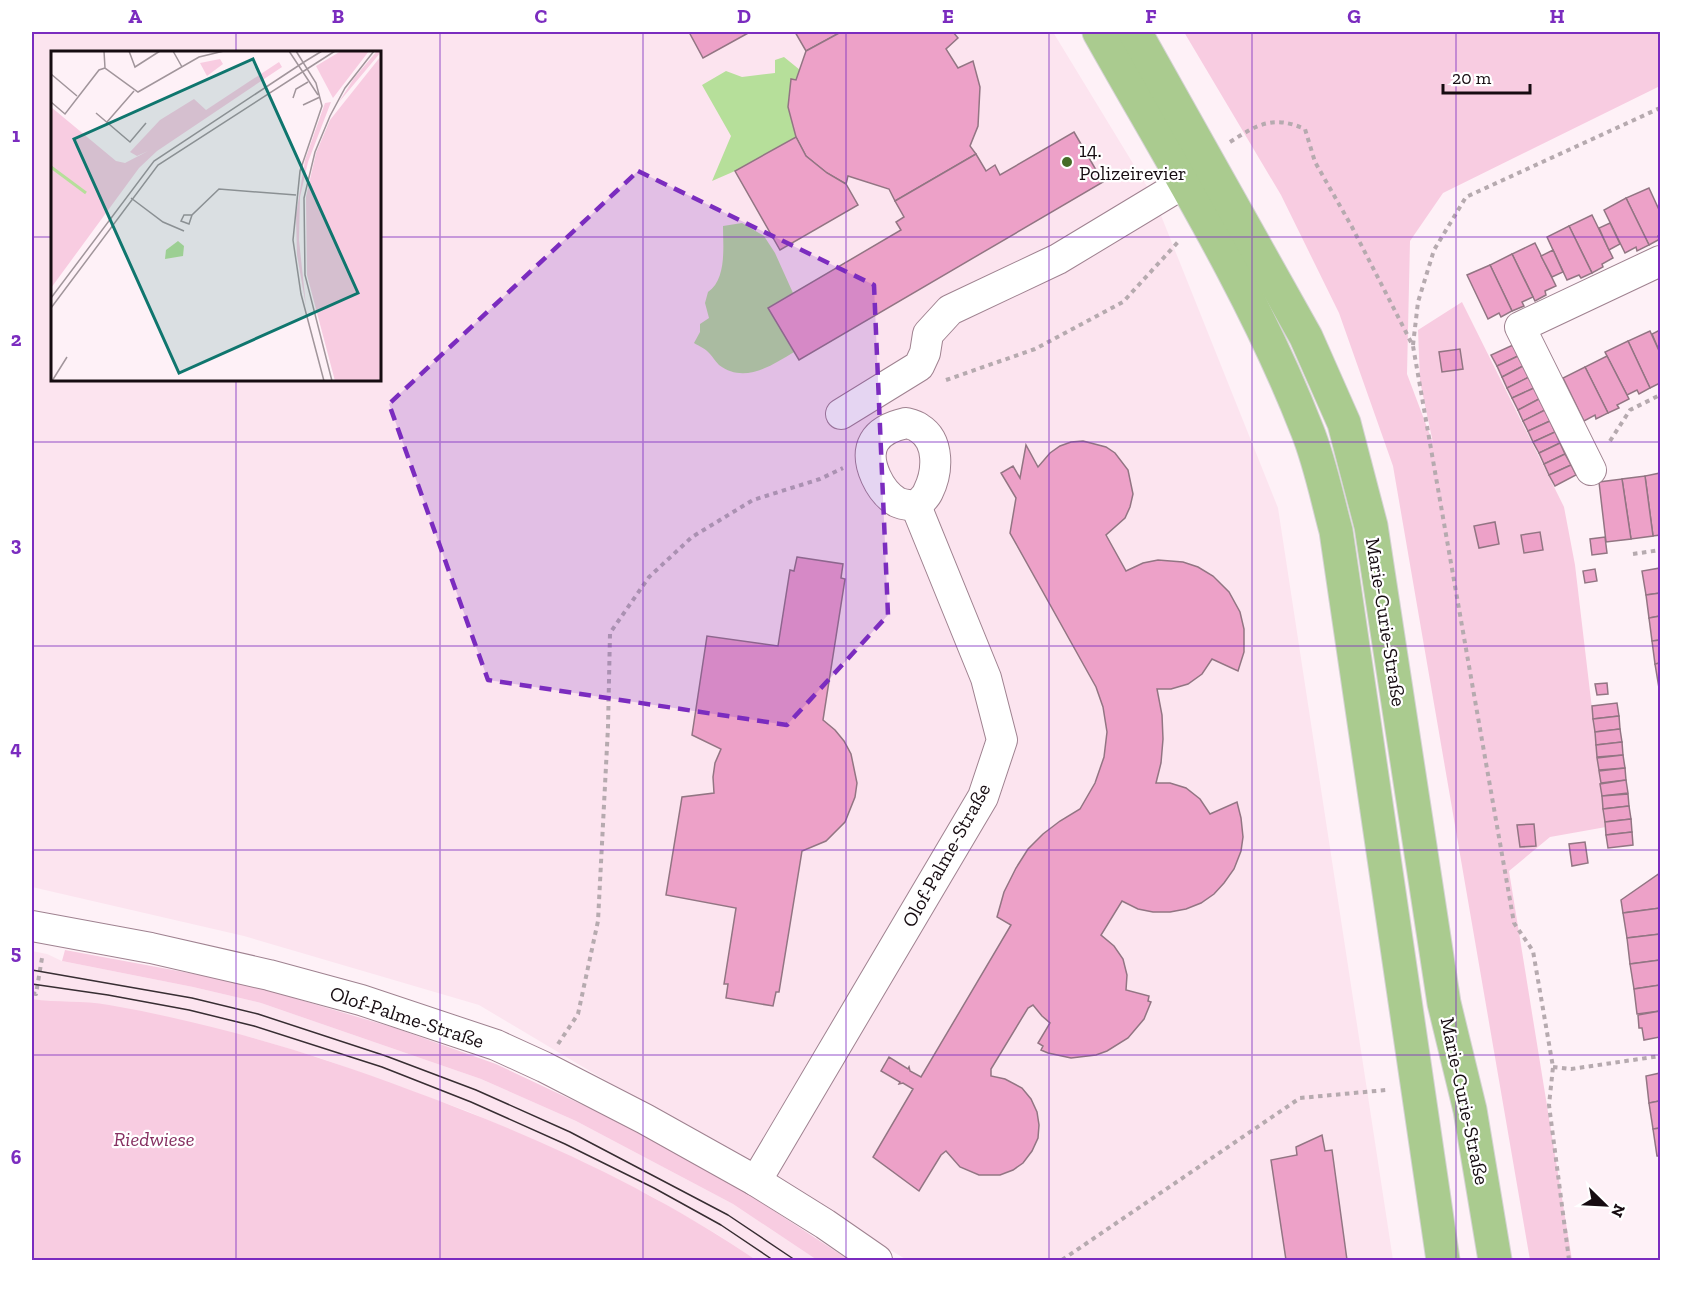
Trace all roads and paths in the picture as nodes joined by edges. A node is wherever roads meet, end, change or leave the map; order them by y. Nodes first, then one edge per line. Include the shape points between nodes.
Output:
1 (1099, 32) edge
2 (1135, 32) edge
3 (1660, 108) edge
4 (1230, 142) dead end
5 (1184, 183) junction
6 (1179, 241) dead end
7 (1660, 261) edge
8 (1413, 345) junction
9 (943, 381) dead end
10 (1660, 395) edge
11 (841, 414) dead end
12 (848, 466) dead end
13 (1592, 470) joint
14 (916, 506) dead end
15 (1660, 550) edge
16 (1633, 554) dead end
17 (32, 926) edge
18 (42, 956) dead end
19 (32, 993) edge
20 (555, 1048) dead end
21 (1660, 1056) edge
22 (1553, 1067) junction
23 (1387, 1090) dead end
24 (756, 1181) junction
25 (877, 1260) edge
26 (1062, 1260) edge
27 (1443, 1260) edge
28 (1495, 1260) edge
29 (1569, 1260) edge

1 - 5 main road, Marie-Curie-Straße
2 - 28 main road, Marie-Curie-Straße via 1306,337 1344,423 1371,526 1444,1003 1470,1110
3 - 8 path via 1466,197 1434,250 1418,302
4 - 8 path via 1253,126 1289,122 1305,129 1316,162
5 - 11 street via 1058,259 950,310 927,333 919,366
5 - 27 main road, Marie-Curie-Straße via 1268,338 1308,433 1336,531
6 - 9 path via 1124,302 1035,349
7 - 13 street via 1520,327
8 - 22 path via 1514,923 1533,951
10 - 13 path via 1630,410
12 - 20 path via 753,500 692,537 650,577 610,633 598,921 578,1014
14 - 24 street, Olof-Palme-Straße via 986,678 1002,740 983,797
15 - 16 path
17 - 24 street, Olof-Palme-Straße via 269,975 361,1000 496,1045 645,1119
18 - 19 path via 36,994
21 - 22 path via 1571,1069
22 - 29 path via 1549,1105
23 - 26 path via 1300,1098
24 - 25 street, Olof-Palme-Straße

